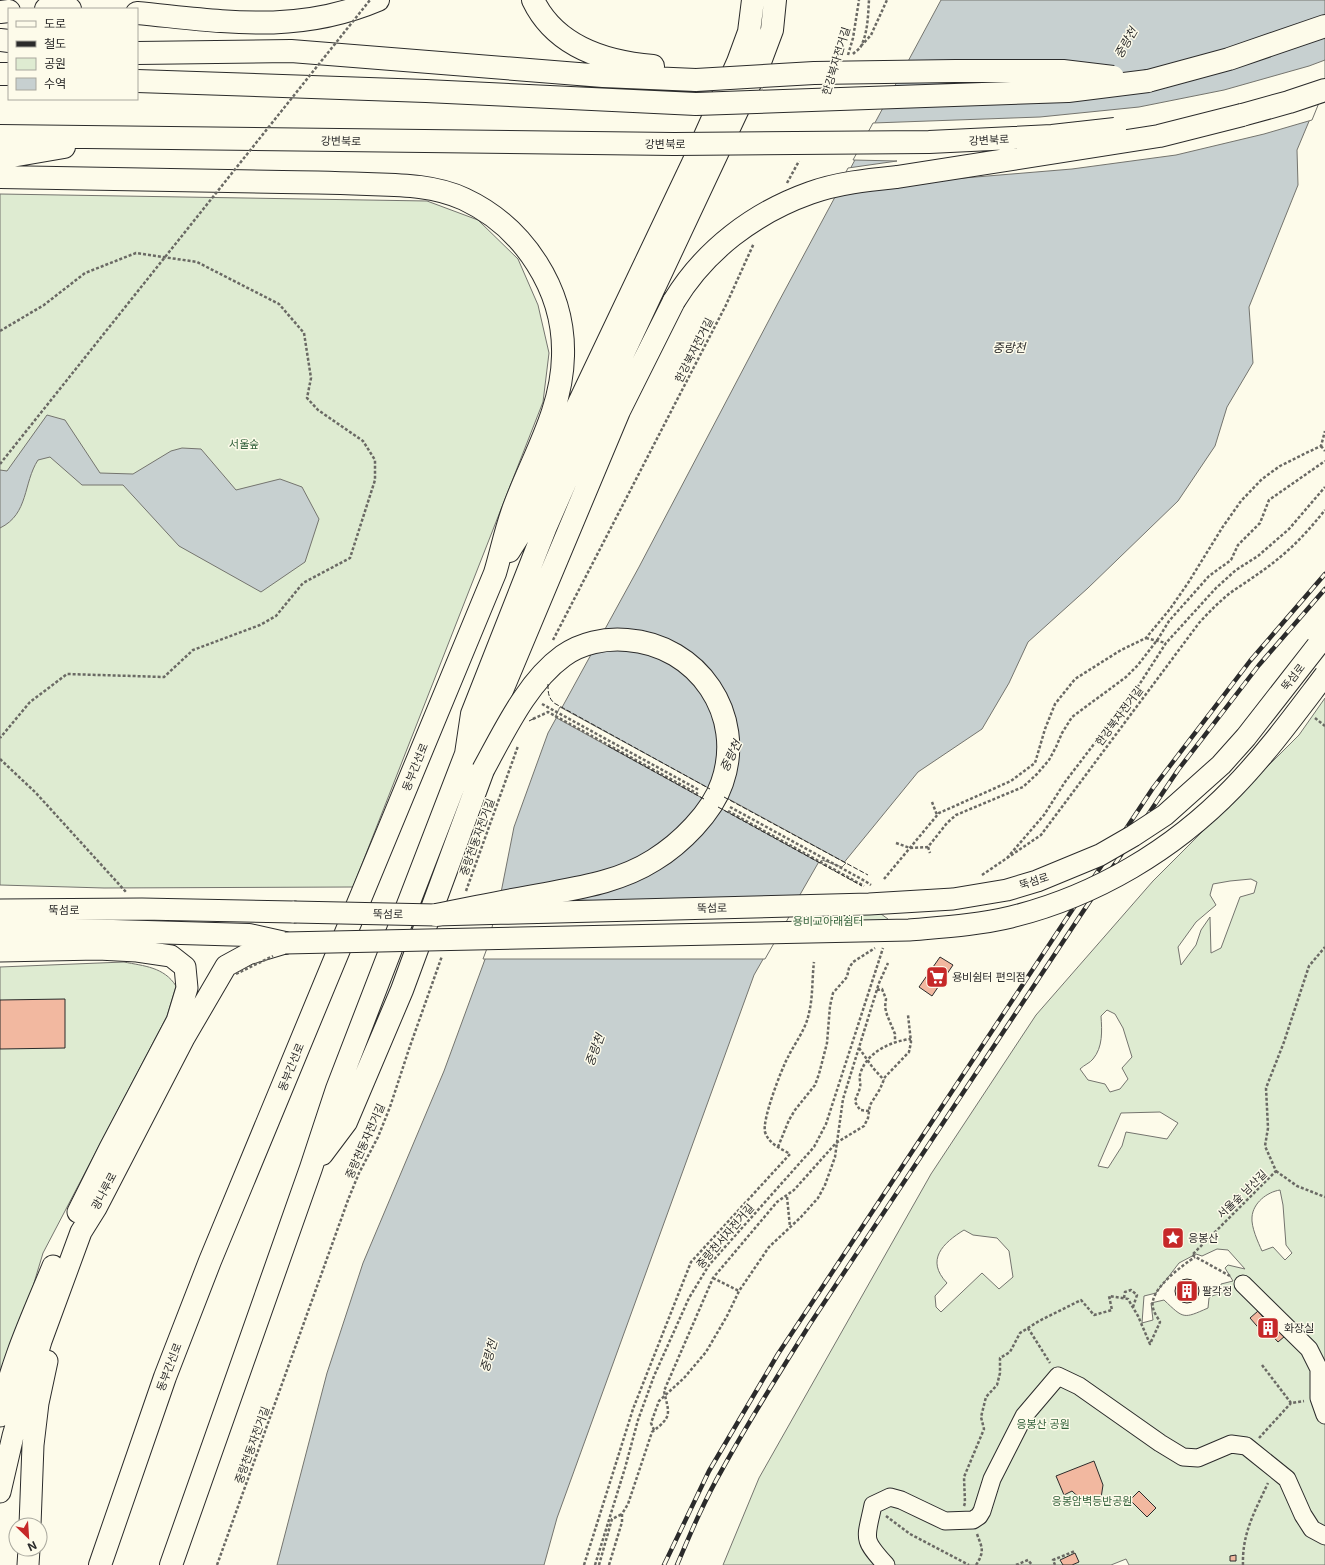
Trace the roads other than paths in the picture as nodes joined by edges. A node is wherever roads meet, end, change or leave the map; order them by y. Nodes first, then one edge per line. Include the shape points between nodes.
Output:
1 (378, 0) edge
2 (533, 0) edge
3 (753, 0) edge
4 (775, 0) edge
5 (138, 13) edge
6 (1325, 26) edge
7 (138, 53) edge
8 (696, 74) junction
9 (138, 81) edge
10 (1148, 81) junction
11 (1325, 90) edge
12 (1242, 115) junction
13 (0, 136) edge
14 (114, 138) junction
15 (0, 158) edge
16 (0, 177) edge
17 (495, 574) junction
18 (1321, 641) edge
19 (1325, 675) edge
20 (466, 754) junction
21 (0, 910) edge
22 (436, 915) junction
23 (0, 932) edge
24 (285, 943) junction
25 (98, 949) junction
26 (0, 951) edge
27 (311, 1168) junction
28 (96, 1208) junction
29 (1243, 1284) road end
30 (1325, 1415) edge
31 (0, 1416) edge
32 (0, 1492) edge
33 (30, 1517) edge
34 (1325, 1536) edge
35 (100, 1565) edge
36 (171, 1565) edge
37 (886, 1565) edge

1 - 5 highway via 333,16 290,22 246,23
2 - 8 highway via 545,20 577,46 602,57
3 - 17 highway via 744,47 693,163 570,422 530,518
4 - 20 highway via 772,30 760,62 546,526 472,714
6 - 10 highway via 1229,59
7 - 8 highway via 291,51 603,76
8 - 10 highway, bridge via 1063,71
9 - 10 highway, bridge via 696,104 1068,91
11 - 12 highway, 강변북로
12 - 14 highway, 강변북로, bridge via 1007,139 929,142 674,144
12 - 20 highway, bridge via 1159,136 841,185 784,203 756,218 731,236 703,262 674,301 619,411 490,719
13 - 14 highway, 강변북로
14 - 15 highway
16 - 17 highway via 413,186 438,190 488,212 514,235 545,276 557,303 563,358 560,386 553,413 512,513
17 - 35 highway, 동부간선로 via 210,1261 165,1377
18 - 22 main road, 뚝섬로, bridge via 1221,765 1165,814 1100,855 1008,890 953,899 869,904
19 - 24 main road, bridge via 1234,787 1184,832 1152,855 1102,883 1072,897 1010,918 909,930
20 - 27 highway via 337,1089
21 - 22 main road, 뚝섬로, bridge
22 - 27 highway, bridge via 590,886 624,876 655,860 682,838 714,800 726,771 728,742 724,717 714,693 697,670 663,648 637,641 609,640 595,642 565,655 551,666 534,686 483,770 402,990 346,1122
23 - 24 highway via 113,931 249,935
24 - 25 main road via 138,943
24 - 28 main road, 광나루로 via 248,954 226,966 184,1038
25 - 26 main road
25 - 31 main road, 광나루로 via 137,950 171,956 185,967 187,988 177,1021 62,1246 17,1352
27 - 36 highway
28 - 32 main road, 광나루로 via 81,1232 41,1340 12,1436
28 - 33 main road via 49,1353 38,1403 33,1445
29 - 30 street via 1309,1350 1319,1369 1319,1398
34 - 37 street via 1312,1529 1287,1479 1246,1446 1231,1444 1198,1458 1183,1457 1079,1386 1058,1376 1024,1416 992,1479 979,1516 973,1520 945,1521 890,1497 872,1505 866,1538

